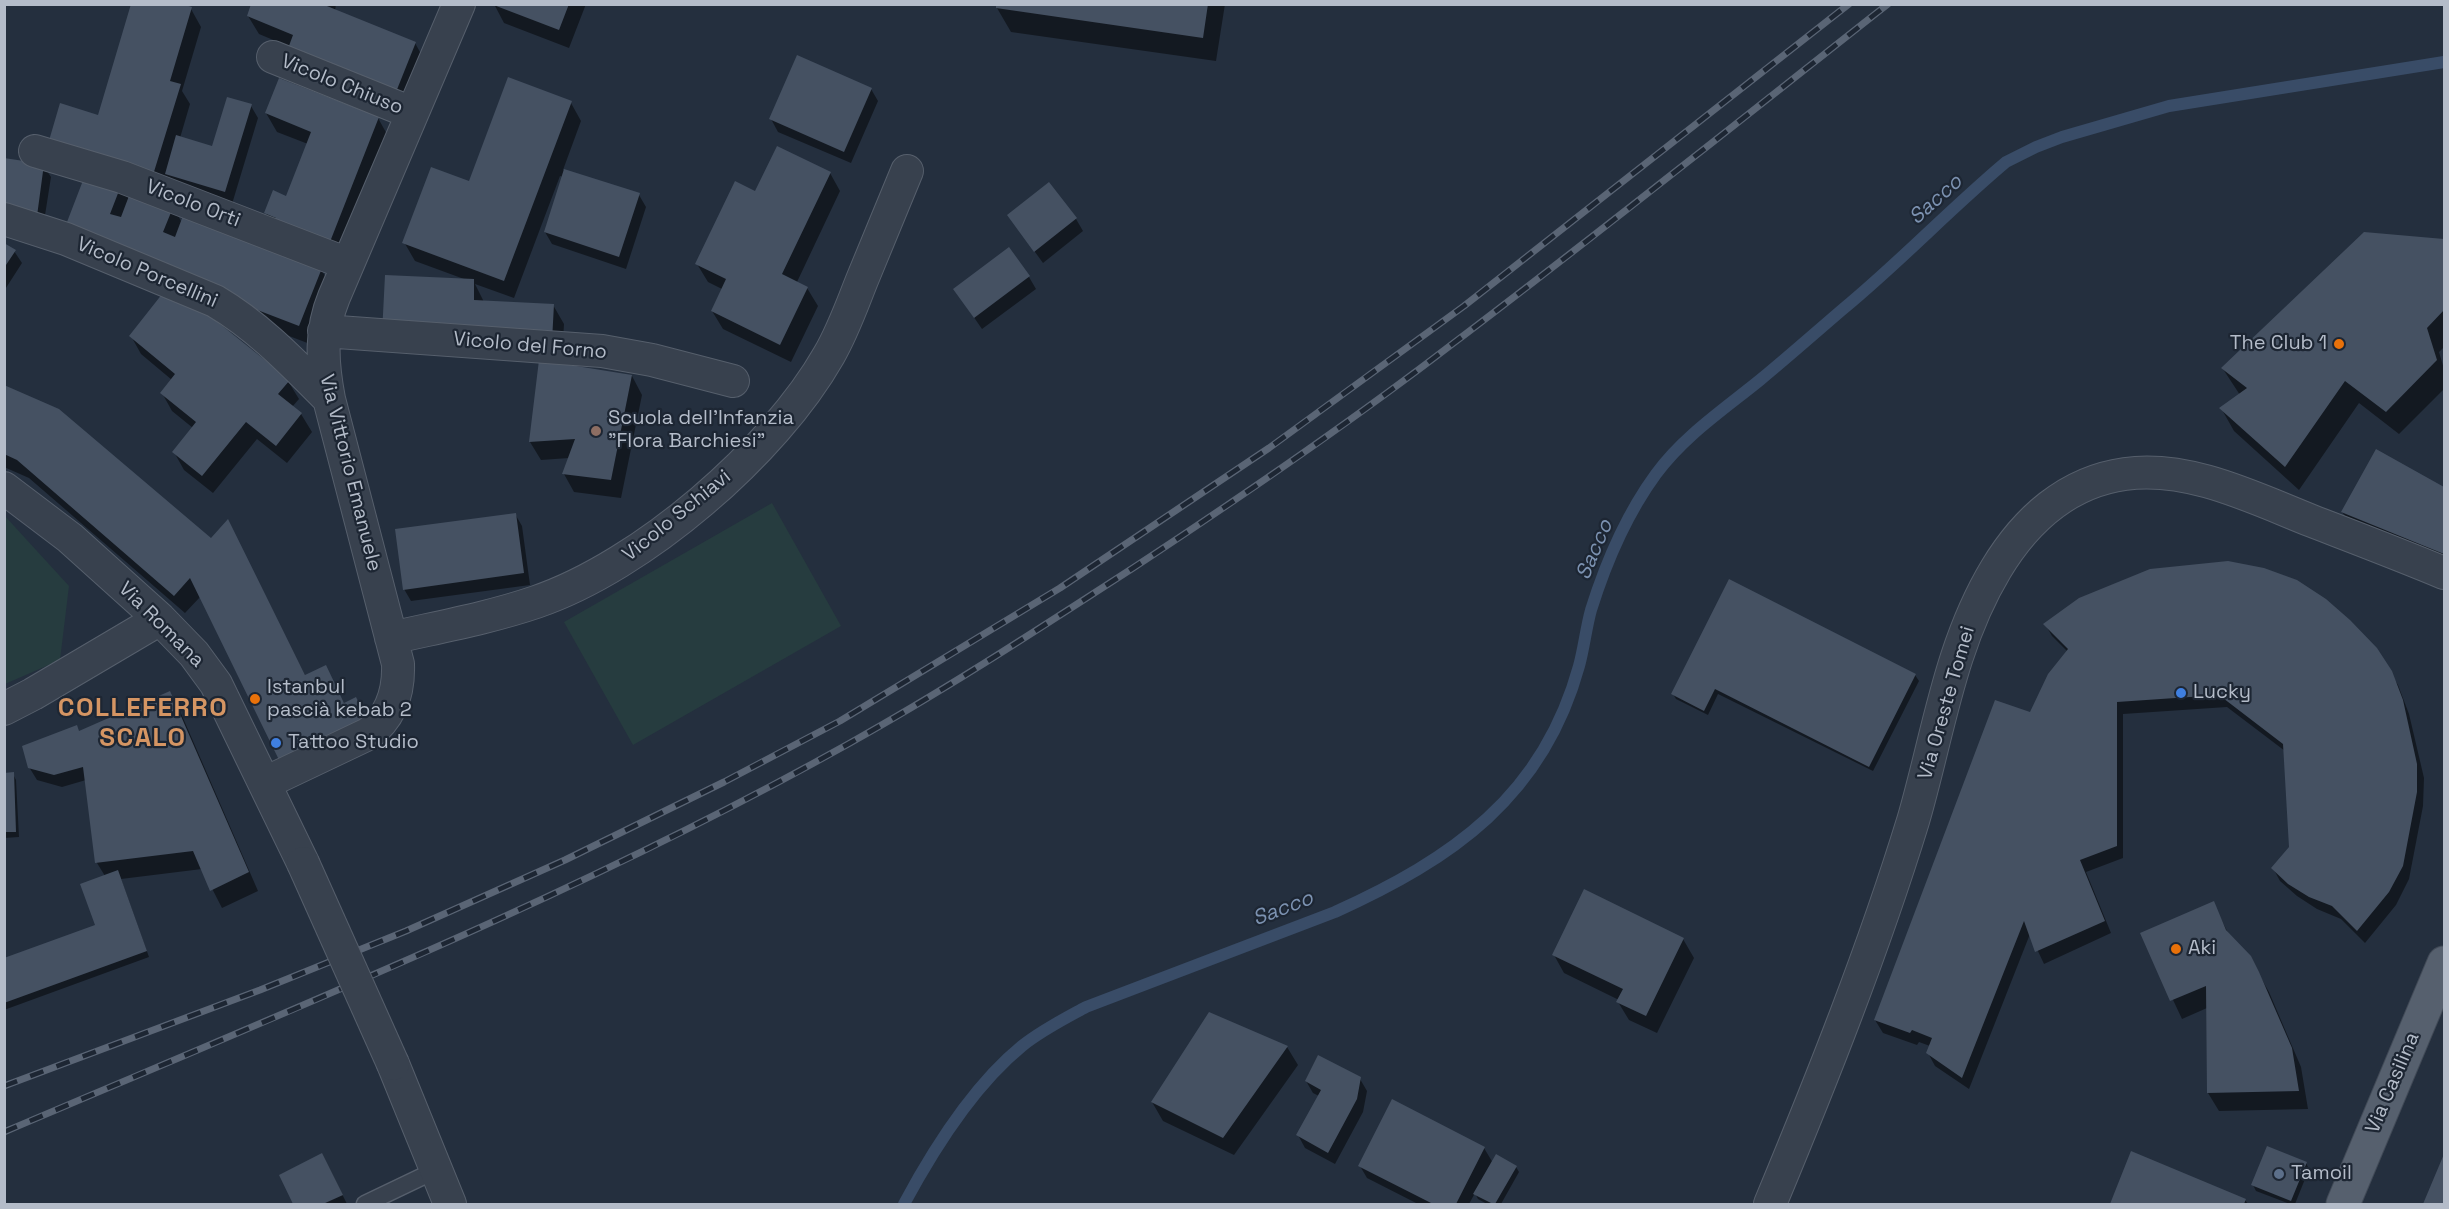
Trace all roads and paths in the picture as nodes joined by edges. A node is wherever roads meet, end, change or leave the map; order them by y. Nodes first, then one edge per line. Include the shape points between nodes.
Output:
1 (459, 4) edge
2 (273, 57) dead end
3 (412, 113) junction
4 (35, 151) dead end
5 (907, 171) dead end
6 (4, 219) edge
7 (348, 264) junction
8 (324, 331) junction
9 (733, 381) dead end
10 (329, 399) junction
11 (4, 488) edge
12 (2443, 574) edge
13 (160, 619) junction
14 (391, 638) junction
15 (4, 709) edge
16 (265, 783) junction
17 (2445, 963) edge
18 (436, 1170) junction
19 (365, 1204) edge
20 (450, 1204) edge
21 (1770, 1204) edge
22 (2343, 1204) edge

1 - 3 street, Via Vittorio Emanuele
2 - 3 street, Vicolo Chiuso
3 - 7 street, Via Vittorio Emanuele
4 - 7 street, Vicolo Orti via 122,177
5 - 14 street, Vicolo Schiavi via 843,327 820,370 774,430 695,506 618,563 569,589 517,608
6 - 10 street, Vicolo Porcellini via 66,239 215,301 270,339
7 - 8 street, Via Vittorio Emanuele
8 - 9 street, Vicolo del Forno via 602,351
8 - 10 street, Via Vittorio Emanuele
10 - 14 street, Via Vittorio Emanuele
11 - 13 street, Via Romana via 51,522
12 - 21 street, Via Oreste Tomei via 2240,493 2169,475 2124,474 2100,480 2061,497 2029,523 1996,570 1963,638 1894,881
13 - 15 street
13 - 16 street, Via Romana via 216,684
14 - 16 street, Via Vittorio Emanuele via 398,678 392,705 379,726
16 - 18 street, Via Romana, bridge via 393,1064
17 - 22 main road, Via Casilina
18 - 19 lane
18 - 20 street, Via Romana

